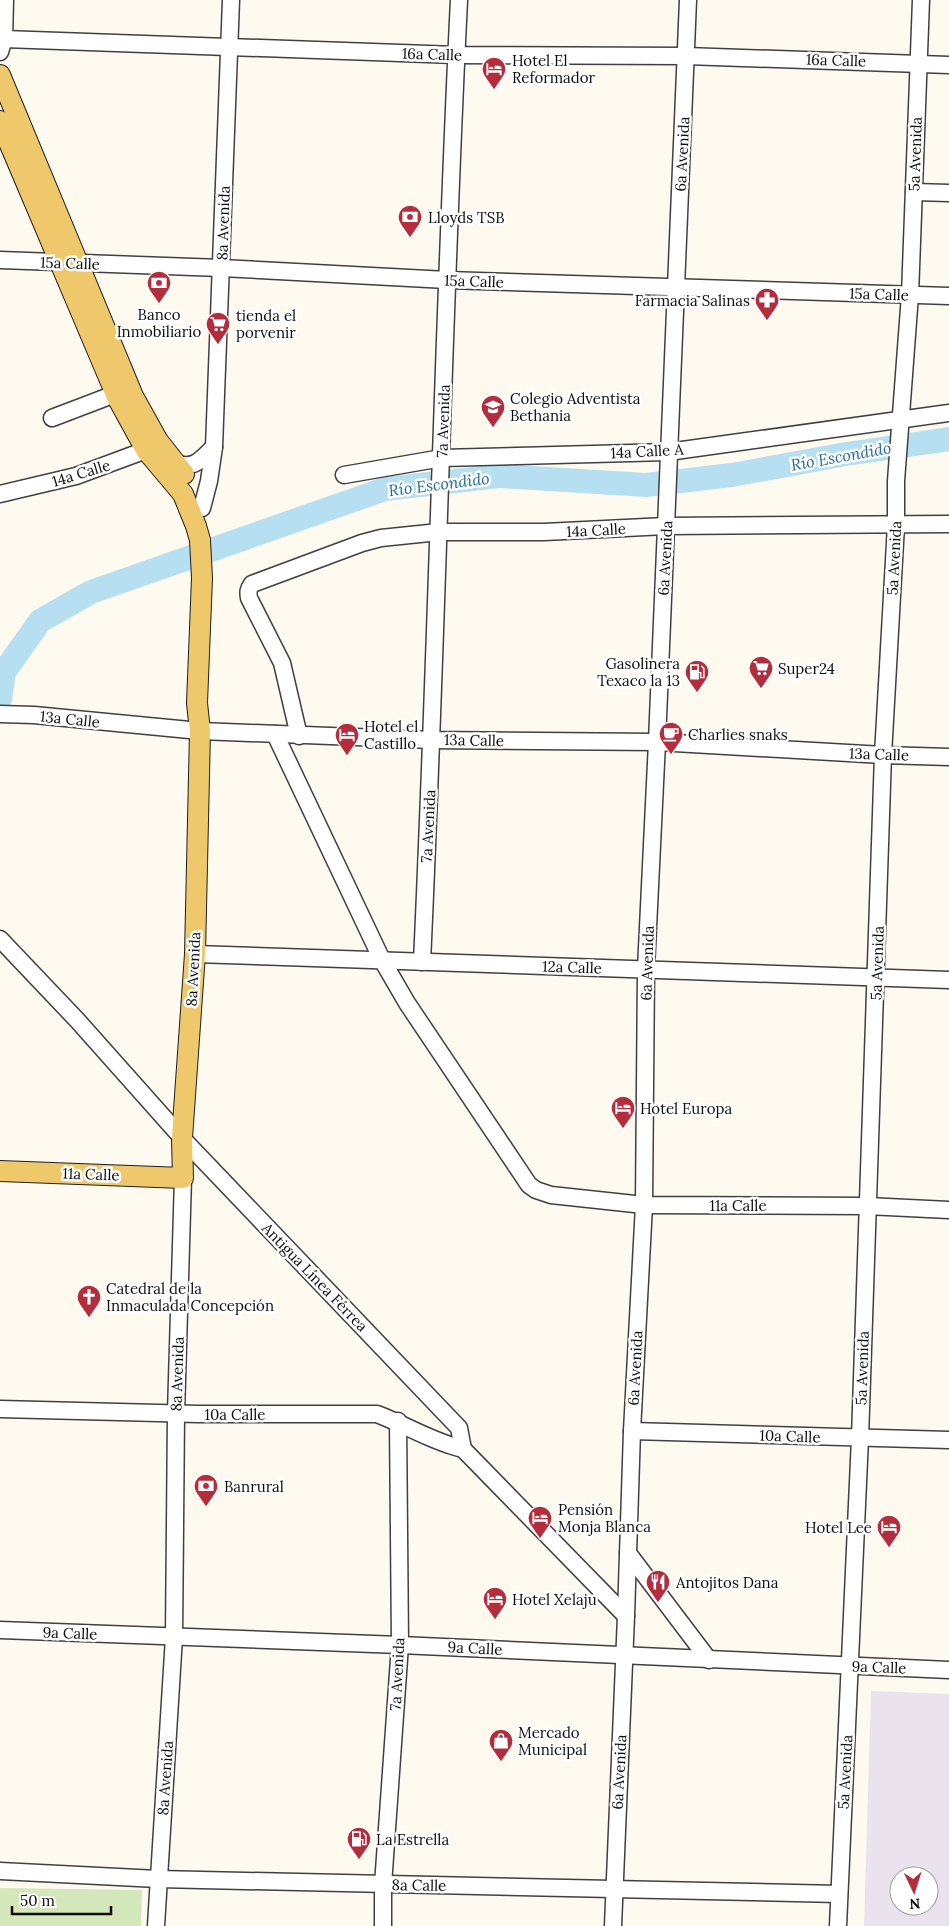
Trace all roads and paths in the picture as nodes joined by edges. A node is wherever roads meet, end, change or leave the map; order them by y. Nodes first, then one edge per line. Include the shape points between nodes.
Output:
1 (5, 0) edge
2 (231, 0) edge
3 (459, 0) edge
4 (688, 0) edge
5 (921, 0) edge
6 (2, 46) edge
7 (229, 47) junction
8 (456, 55) junction
9 (686, 56) junction
10 (919, 63) junction
11 (949, 64) edge
12 (0, 75) edge
13 (0, 121) edge
14 (914, 192) junction
15 (949, 193) edge
16 (0, 260) edge
17 (69, 263) junction
18 (221, 268) junction
19 (447, 280) junction
20 (676, 286) junction
21 (910, 295) junction
22 (949, 296) edge
23 (115, 394) junction
24 (949, 413) edge
25 (52, 418) dead end
26 (901, 426) junction
27 (152, 445) junction
28 (214, 447) junction
29 (668, 453) junction
30 (175, 463) junction
31 (441, 463) junction
32 (344, 475) dead end
33 (0, 494) edge
34 (202, 508) junction
35 (667, 521) junction
36 (949, 524) edge
37 (896, 525) junction
38 (439, 532) junction
39 (205, 540) junction
40 (0, 714) edge
41 (200, 731) junction
42 (275, 734) junction
43 (299, 736) junction
44 (432, 740) junction
45 (657, 742) junction
46 (883, 755) junction
47 (949, 756) edge
48 (0, 939) edge
49 (195, 954) junction
50 (382, 960) junction
51 (422, 962) junction
52 (646, 969) junction
53 (877, 977) junction
54 (949, 980) edge
55 (182, 1138) junction
56 (0, 1171) edge
57 (183, 1178) junction
58 (644, 1205) junction
59 (867, 1206) junction
60 (949, 1210) edge
61 (0, 1408) edge
62 (176, 1413) junction
63 (398, 1422) junction
64 (632, 1431) junction
65 (860, 1438) junction
66 (949, 1440) edge
67 (464, 1449) junction
68 (628, 1553) junction
69 (626, 1616) junction
70 (0, 1630) edge
71 (174, 1637) junction
72 (400, 1645) junction
73 (625, 1656) junction
74 (708, 1660) junction
75 (850, 1666) junction
76 (949, 1670) edge
77 (0, 1871) edge
78 (158, 1878) junction
79 (383, 1885) junction
80 (614, 1890) junction
81 (839, 1894) junction
82 (156, 1926) edge
83 (383, 1926) edge
84 (613, 1926) edge
85 (838, 1926) edge

1 - 6 street
2 - 7 street, 8a Avenida
3 - 8 street, 7a Avenida
4 - 9 street, 6a Avenida
5 - 10 street, 5a Avenida
6 - 7 street, 16a Calle
7 - 8 street, 16a Calle
7 - 18 street, 8a Avenida
8 - 9 street, 16a Calle
8 - 19 street, 7a Avenida
9 - 10 street, 16a Calle
9 - 20 street, 6a Avenida
10 - 11 street, 16a Calle
10 - 14 street, 5a Avenida
12 - 17 main road
13 - 17 main road
14 - 15 street
14 - 21 street, 5a Avenida
16 - 17 street, 15a Calle
17 - 18 street, 15a Calle
17 - 23 main road
17 - 27 main road via 133,396
18 - 19 street, 15a Calle
18 - 28 street, 8a Avenida
19 - 20 street, 15a Calle
19 - 31 street, 7a Avenida
20 - 21 street, 15a Calle
20 - 29 street, 6a Avenida
21 - 22 street, 15a Calle
21 - 26 street, 5a Avenida
23 - 25 street
23 - 27 main road
24 - 26 street, 14a Calle A
26 - 29 street, 14a Calle A
26 - 37 street, 5a Avenida
27 - 30 main road, 8a Avenida
27 - 33 street, 14a Calle via 76,476
27 - 39 main road, 8a Avenida via 183,494
28 - 30 street via 196,463 184,466
28 - 34 street, 8a Avenida
29 - 31 street, 14a Calle A
29 - 35 street, 6a Avenida
30 - 34 main road, 8a Avenida via 194,489
31 - 32 street, 14a Calle A
31 - 38 street, 7a Avenida
34 - 39 main road, 8a Avenida via 208,525
35 - 37 street, 14a Calle
35 - 38 street, 14a Calle via 544,532
35 - 45 street, 6a Avenida
36 - 37 street, 14a Calle
37 - 46 street, 5a Avenida
38 - 43 street, 14a Calle via 362,543 252,584 248,592 282,663
38 - 44 street, 7a Avenida
39 - 41 main road, 8a Avenida via 206,585 197,703
40 - 41 street, 13a Calle
41 - 42 street, 13a Calle
41 - 49 main road, 8a Avenida
42 - 43 street, 13a Calle
42 - 50 street
43 - 44 street, 13a Calle
44 - 45 street, 13a Calle
44 - 51 street, 7a Avenida
45 - 46 street, 13a Calle
45 - 52 street, 6a Avenida
46 - 47 street, 13a Calle
46 - 53 street, 5a Avenida
48 - 55 street, Antigua Línea Férrea
49 - 50 street, 12a Calle
49 - 55 main road, 8a Avenida
50 - 51 street, 12a Calle
50 - 58 street, 11a Calle via 529,1185 552,1195
51 - 52 street, 12a Calle
52 - 53 street, 12a Calle
52 - 58 street, 6a Avenida
53 - 54 street, 12a Calle
53 - 59 street, 5a Avenida
55 - 57 main road, 8a Avenida
55 - 67 street, Antigua Línea Férrea via 459,1428
56 - 57 main road, 11a Calle
57 - 62 street, 8a Avenida
58 - 59 street, 11a Calle
58 - 64 street, 6a Avenida
59 - 60 street, 11a Calle
59 - 65 street, 5a Avenida
61 - 62 street, 10a Calle
62 - 63 street, 10a Calle via 377,1414
62 - 71 street, 8a Avenida
63 - 67 street, 10a Calle via 446,1445
63 - 72 street, 7a Avenida
64 - 65 street, 10a Calle
64 - 68 street, 6a Avenida
65 - 66 street, 10a Calle
65 - 75 street, 5a Avenida
67 - 69 street, Antigua Línea Férrea
68 - 69 street, 6a Avenida
68 - 74 street
69 - 73 street, 6a Avenida
70 - 71 street, 9a Calle
71 - 72 street, 9a Calle
71 - 78 street, 8a Avenida
72 - 73 street, 9a Calle
72 - 79 street, 7a Avenida
73 - 74 street, 9a Calle
73 - 80 street, 6a Avenida
74 - 75 street, 9a Calle
75 - 76 street, 9a Calle
75 - 81 street, 5a Avenida
77 - 78 street, 8a Calle
78 - 79 street, 8a Calle
78 - 82 street, 8a Avenida
79 - 80 street, 8a Calle
79 - 83 street, 7a Avenida
80 - 81 street, 8a Calle
80 - 84 street, 6a Avenida
81 - 85 street, 5a Avenida

